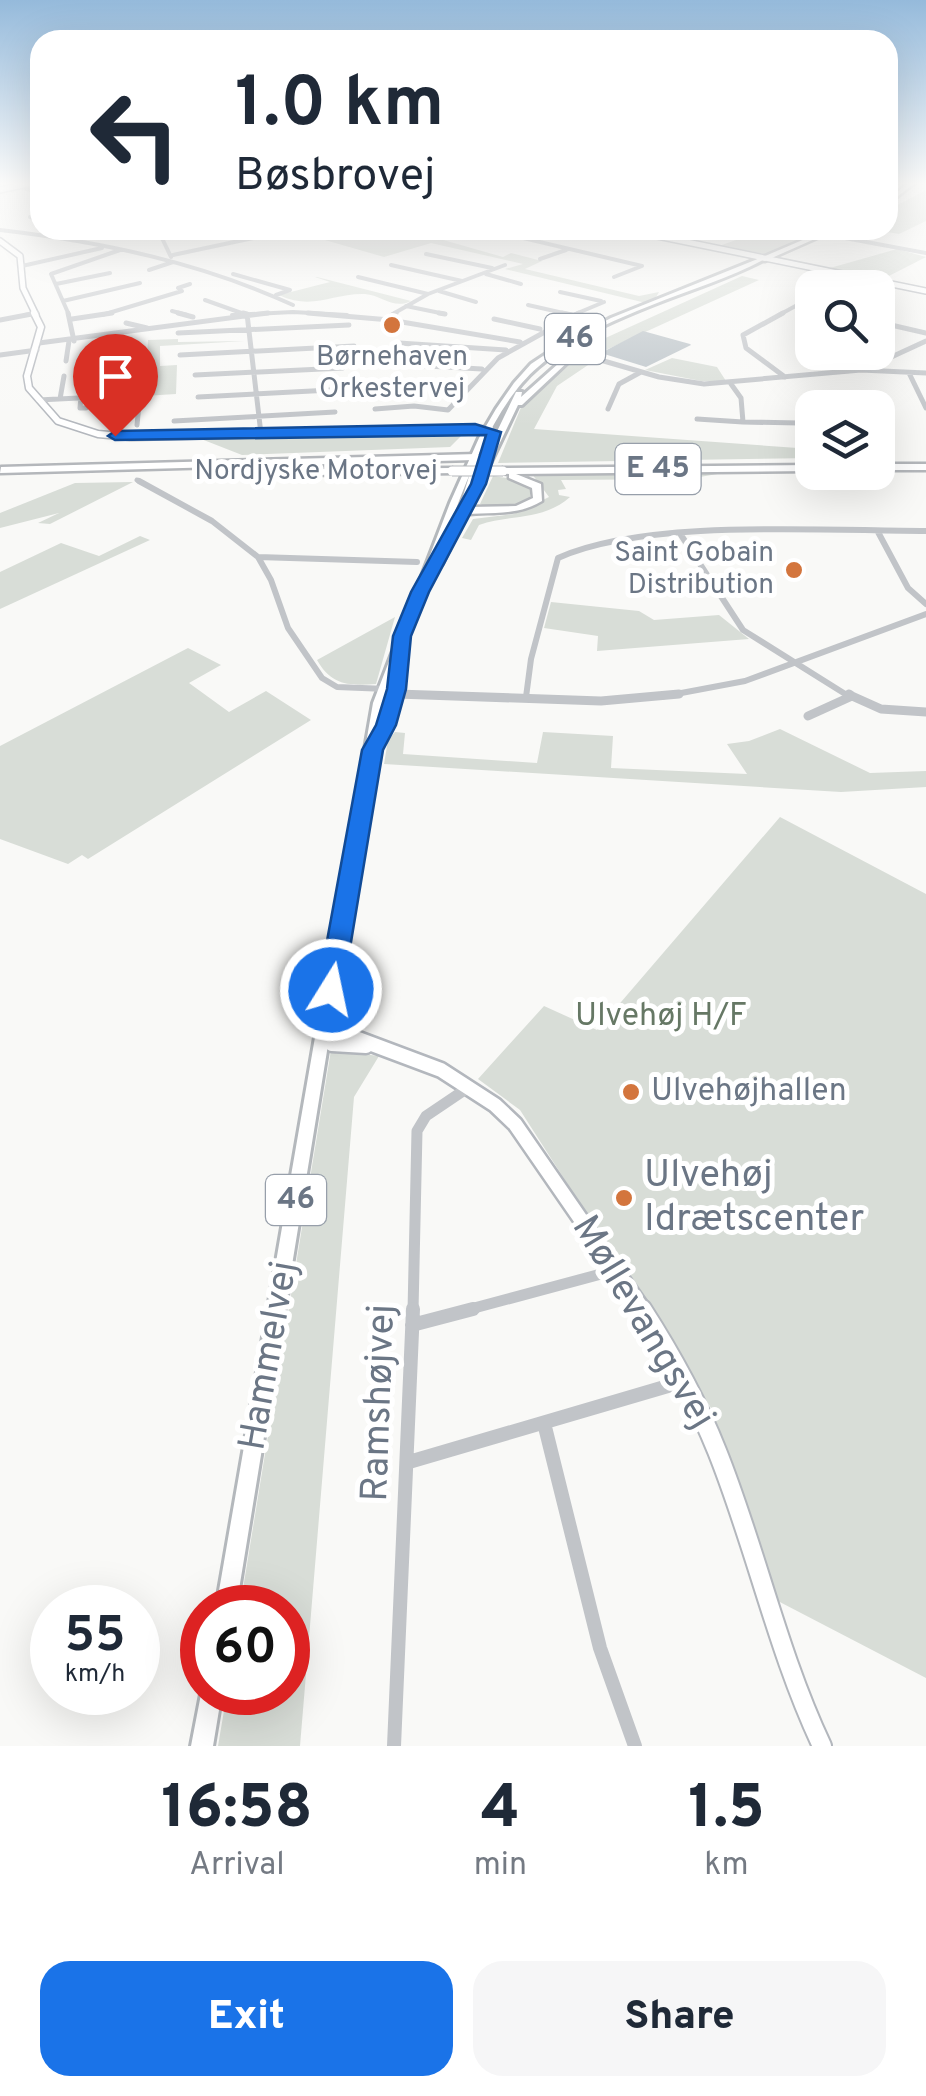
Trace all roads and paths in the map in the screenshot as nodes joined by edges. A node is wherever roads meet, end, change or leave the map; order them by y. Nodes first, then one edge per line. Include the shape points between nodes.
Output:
1 (33, 263) edge
2 (77, 263) edge
3 (163, 263) edge
4 (186, 263) edge
5 (469, 263) edge
6 (631, 263) edge
7 (758, 263) edge
8 (759, 263) edge
9 (790, 263) edge
10 (391, 265) dead end
11 (506, 265) dead end
12 (22, 266) joint
13 (494, 269) junction
14 (822, 270) edge
15 (224, 272) dead end
16 (110, 273) dead end
17 (170, 273) dead end
18 (484, 273) junction
19 (358, 277) dead end
20 (614, 277) dead end
21 (251, 278) junction
22 (462, 281) junction
23 (240, 282) junction
24 (140, 283) dead end
25 (56, 284) junction
26 (190, 284) dead end
27 (521, 284) dead end
28 (895, 285) edge
29 (437, 290) junction
30 (560, 292) dead end
31 (926, 292) edge
32 (428, 294) junction
33 (274, 295) junction
34 (205, 300) dead end
35 (64, 301) junction
36 (253, 301) dead end
37 (476, 302) dead end
38 (528, 305) dead end
39 (406, 306) junction
40 (795, 306) edge
41 (236, 308) junction
42 (294, 308) junction
43 (172, 312) dead end
44 (37, 313) junction
45 (247, 314) junction
46 (445, 314) dead end
47 (572, 315) junction
48 (199, 319) junction
49 (494, 319) dead end
50 (0, 320) edge
51 (72, 320) junction
52 (384, 320) junction
53 (126, 322) dead end
54 (349, 325) dead end
55 (895, 326) edge
56 (151, 329) junction
57 (248, 330) junction
58 (542, 330) junction
59 (926, 332) edge
60 (178, 333) dead end
61 (117, 336) junction
62 (72, 341) junction
63 (926, 341) edge
64 (520, 342) junction
65 (399, 343) dead end
66 (38, 346) junction
67 (354, 346) dead end
68 (507, 350) junction
69 (565, 350) junction
70 (250, 352) junction
71 (118, 353) dead end
72 (0, 355) edge
73 (180, 355) dead end
74 (581, 355) junction
75 (895, 355) edge
76 (66, 361) dead end
77 (390, 364) dead end
78 (620, 365) junction
79 (344, 368) dead end
80 (483, 369) junction
81 (252, 372) junction
82 (641, 372) junction
83 (118, 373) dead end
84 (909, 373) junction
85 (926, 373) edge
86 (196, 375) dead end
87 (64, 376) dead end
88 (786, 378) junction
89 (731, 384) junction
90 (391, 386) dead end
91 (350, 389) dead end
92 (463, 389) junction
93 (254, 394) junction
94 (115, 396) junction
95 (60, 398) junction
96 (81, 398) junction
97 (198, 398) dead end
98 (38, 400) junction
99 (398, 406) junction
100 (86, 408) dead end
101 (926, 408) edge
102 (376, 409) dead end
103 (608, 409) dead end
104 (336, 412) dead end
105 (509, 412) junction
106 (256, 418) junction
107 (402, 419) dead end
108 (697, 419) dead end
109 (174, 422) dead end
110 (743, 422) junction
111 (795, 423) edge
112 (137, 424) dead end
113 (493, 429) junction
114 (261, 434) junction
115 (482, 460) junction
116 (895, 465) edge
117 (926, 465) edge
118 (795, 466) edge
119 (453, 470) junction
120 (504, 470) junction
121 (0, 472) edge
122 (137, 480) dead end
123 (478, 484) junction
124 (464, 510) junction
125 (494, 512) junction
126 (451, 514) junction
127 (926, 531) edge
128 (878, 532) junction
129 (681, 534) junction
130 (258, 557) junction
131 (417, 562) dead end
132 (420, 592) junction
133 (926, 604) edge
134 (926, 614) edge
135 (402, 636) junction
136 (796, 663) junction
137 (388, 691) junction
138 (852, 696) junction
139 (526, 698) junction
140 (926, 712) edge
141 (808, 716) dead end
142 (372, 750) junction
143 (322, 1037) junction
144 (468, 1086) junction
145 (616, 1270) junction
146 (412, 1325) junction
147 (685, 1382) junction
148 (544, 1423) junction
149 (409, 1462) junction
150 (230, 1585) edge
151 (208, 1715) edge
152 (202, 1746) edge
153 (394, 1746) edge
154 (635, 1746) edge
155 (822, 1746) edge

1 - 12 street
2 - 25 street via 53,271
3 - 17 street via 151,269
4 - 23 street
5 - 13 street
6 - 20 street via 642,266
7 - 69 main road, Hammelvej / 46
8 - 69 main road, Hammelvej / 46
9 - 14 street
10 - 22 street
11 - 13 street
12 - 44 street via 23,288
13 - 18 street
15 - 21 street
16 - 25 street
18 - 22 street
18 - 27 street
19 - 32 street
21 - 23 street
21 - 33 street via 290,290
22 - 29 street
23 - 33 street
24 - 35 street
25 - 35 street
26 - 51 street via 116,312
28 - 31 street
29 - 32 street
29 - 37 street
30 - 47 street via 604,302
32 - 39 street
33 - 42 street
34 - 41 street
35 - 51 street
36 - 41 street
38 - 47 street
39 - 46 street
39 - 52 street
40 - 88 street via 742,336 746,348
41 - 45 street
42 - 45 street
42 - 52 street
43 - 48 street
44 - 50 street
44 - 66 street
45 - 48 street
45 - 57 street
47 - 58 street
48 - 56 street
49 - 58 street
51 - 62 street
52 - 64 street
53 - 56 street
54 - 57 street
55 - 59 street
56 - 61 street
57 - 60 street
57 - 70 street
58 - 64 street
61 - 62 street
61 - 71 street
62 - 66 street
62 - 76 street
63 - 75 street
64 - 68 street
65 - 68 street
66 - 72 street
66 - 98 street via 27,376
67 - 70 street
68 - 80 street
69 - 74 street
69 - 78 street
69 - 105 main road, Hammelvej / 46 via 530,381
69 - 113 main road, Hammelvej / 46 via 516,384
70 - 73 street
70 - 81 street
74 - 78 street
74 - 105 main road via 570,356
77 - 80 street
78 - 82 street
79 - 81 street
80 - 92 street
81 - 86 street
81 - 93 street
82 - 89 street
82 - 103 street via 619,384
83 - 94 street
84 - 85 street
84 - 88 street
84 - 101 street
87 - 95 street
88 - 89 street
89 - 110 street via 741,398
90 - 92 street
91 - 93 street
92 - 99 street via 448,410
93 - 97 street
93 - 106 street
94 - 96 street
94 - 112 street via 140,394
95 - 96 street
95 - 98 street
96 - 100 street via 80,408
98 - 114 street via 58,421 98,434
99 - 102 street
99 - 107 street
104 - 106 street
105 - 113 main road, Hammelvej / 46
106 - 109 street
106 - 114 street
108 - 110 street
110 - 111 street
113 - 114 street
113 - 115 main road, Hammelvej / 46
115 - 121 highway
115 - 123 main road, Hammelvej / 46
115 - 124 highway
115 - 126 main road, Hammelvej / 46
116 - 117 highway
118 - 120 highway, E 45
119 - 120 highway, bridge
119 - 121 highway, Nordjyske Motorvej
119 - 121 highway, Nordjyske Motorvej
120 - 125 highway via 532,482 540,494 531,505
122 - 130 street via 212,521
123 - 124 main road, Hammelvej / 46
123 - 125 highway via 474,505
124 - 125 highway
124 - 126 highway
124 - 132 main road, Hammelvej / 46
126 - 132 main road, Hammelvej / 46
127 - 128 street
128 - 129 street
128 - 133 street via 908,588
129 - 136 street via 732,618
129 - 139 street via 585,545 558,558
130 - 131 street
130 - 137 street via 288,628 322,678 336,687
132 - 135 main road, Hammelvej / 46
134 - 136 street
135 - 137 main road, Hammelvej / 46
135 - 137 main road, Hammelvej / 46
136 - 138 street
136 - 139 street via 670,696
137 - 139 street
137 - 142 main road, Hammelvej / 46
137 - 142 main road, Hammelvej / 46
138 - 140 street via 881,709
138 - 141 street
142 - 143 main road, Hammelvej / 46
143 - 144 street, Møllevangsvej via 426,1064
143 - 150 main road, Hammelvej / 46
144 - 145 street, Møllevangsvej via 515,1124
144 - 146 street, Ramshøjvej via 416,1131
145 - 146 street
145 - 147 street, Møllevangsvej
146 - 149 street, Ramshøjvej
147 - 148 street
147 - 155 street, Møllevangsvej via 718,1452 793,1690
148 - 149 street
148 - 154 street via 600,1648
149 - 153 street, Ramshøjvej
151 - 152 main road

